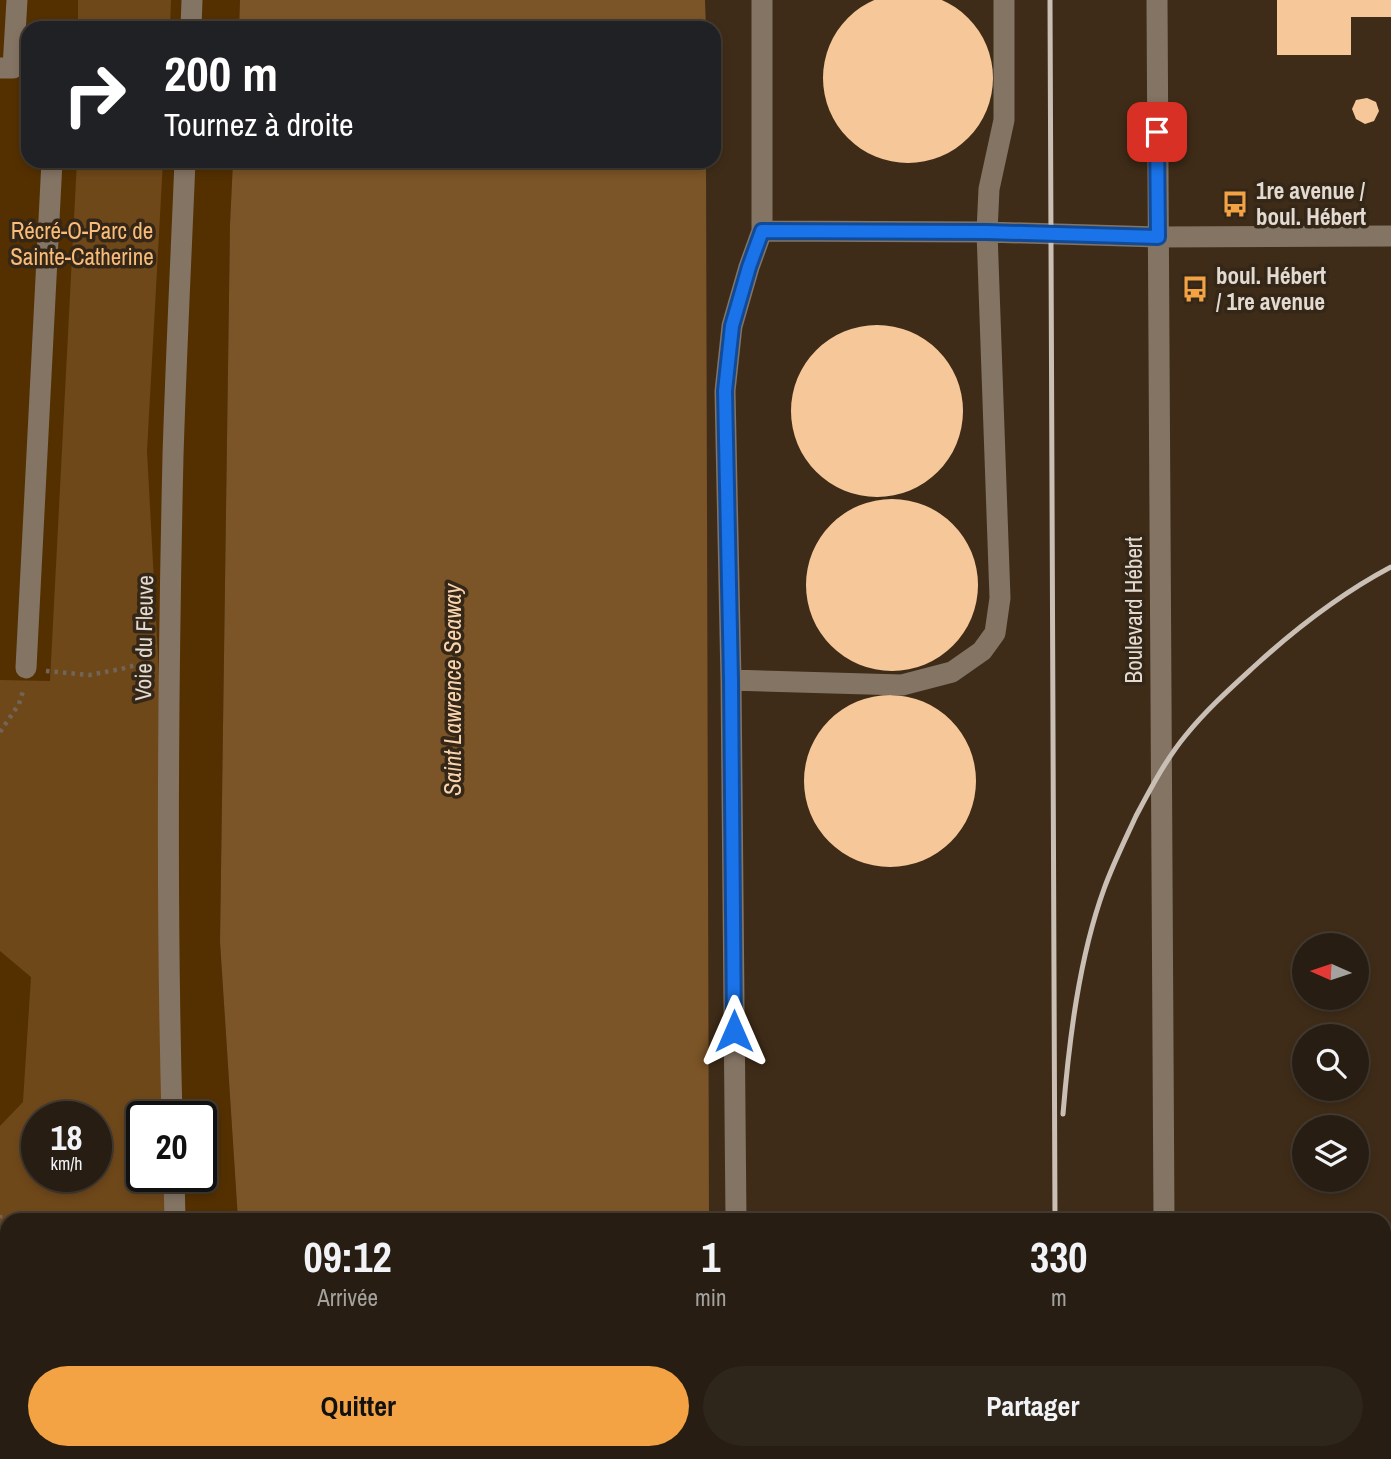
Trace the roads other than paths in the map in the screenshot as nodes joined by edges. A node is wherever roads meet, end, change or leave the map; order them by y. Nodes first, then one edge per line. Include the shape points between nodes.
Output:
1 (17, 0) edge
2 (192, 0) edge
3 (762, 0) edge
4 (1004, 0) edge
5 (1157, 0) edge
6 (191, 21) edge
7 (14, 69) edge
8 (52, 168) edge
9 (185, 168) edge
10 (762, 231) junction
11 (987, 232) junction
12 (1391, 236) edge
13 (1158, 237) junction
14 (26, 668) road end
15 (731, 680) junction
16 (172, 1101) edge
17 (175, 1192) edge
18 (176, 1213) edge
19 (736, 1213) edge
20 (1164, 1213) edge

1 - 7 street
2 - 6 street
3 - 10 street
4 - 11 street via 1004,120 989,189
5 - 13 street, Boulevard Hébert
8 - 14 street
9 - 16 street, Voie du Fleuve via 170,657
10 - 11 street
10 - 15 street via 732,326 725,391
11 - 13 street
11 - 15 street via 1000,598 995,633 982,651 952,673 902,685
12 - 13 street
13 - 20 street, Boulevard Hébert
15 - 19 street
17 - 18 street

